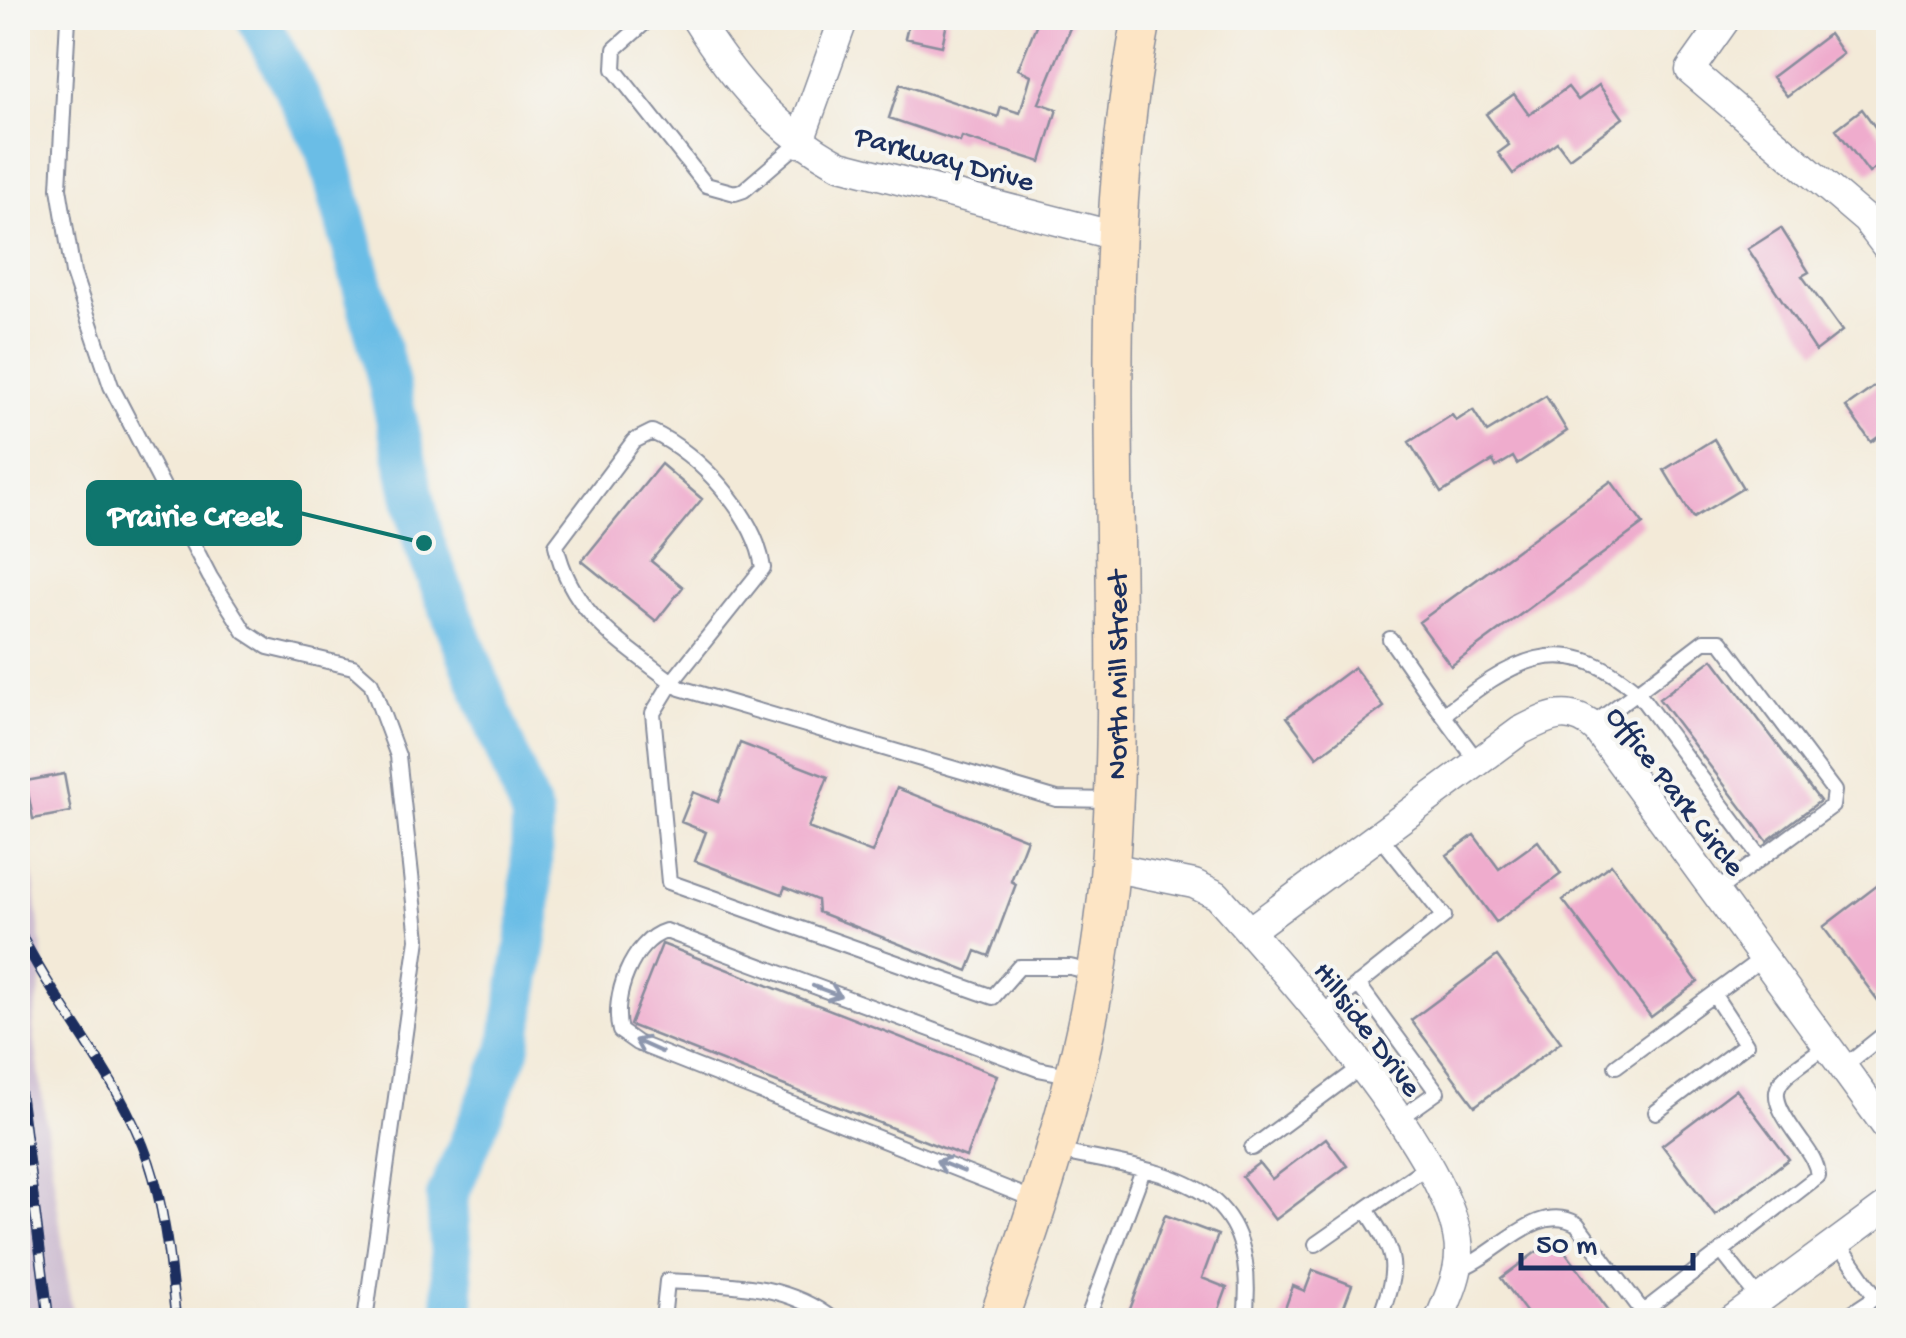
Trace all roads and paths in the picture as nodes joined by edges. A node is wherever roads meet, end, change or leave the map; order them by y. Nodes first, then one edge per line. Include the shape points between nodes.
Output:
1 (68, 18) edge
2 (650, 18) edge
3 (694, 18) edge
4 (844, 18) edge
5 (1142, 18) edge
6 (1727, 18) edge
7 (799, 143) junction
8 (1120, 237) junction
9 (1888, 249) edge
10 (1390, 638) dead end
11 (672, 682) junction
12 (1637, 692) junction
13 (1443, 715) junction
14 (1592, 725) junction
15 (1478, 762) junction
16 (1113, 800) junction
17 (1379, 835) junction
18 (1761, 858) junction
19 (1110, 867) junction
20 (1715, 892) junction
21 (1249, 931) junction
22 (1764, 957) junction
23 (1096, 973) junction
24 (1358, 984) junction
25 (1714, 996) junction
26 (1322, 1014) junction
27 (1888, 1031) edge
28 (1835, 1056) junction
29 (1616, 1066) dead end
30 (1360, 1068) junction
31 (1076, 1076) junction
32 (1656, 1112) dead end
33 (1398, 1120) junction
34 (1888, 1129) edge
35 (1252, 1148) dead end
36 (1055, 1151) junction
37 (1429, 1164) junction
38 (1143, 1170) junction
39 (1040, 1202) junction
40 (1888, 1205) edge
41 (1366, 1209) junction
42 (1838, 1242) junction
43 (1316, 1244) dead end
44 (1722, 1252) junction
45 (1456, 1270) junction
46 (1882, 1293) edge
47 (1760, 1300) junction
48 (1646, 1316) edge
49 (364, 1320) edge
50 (663, 1320) edge
51 (833, 1320) edge
52 (998, 1320) edge
53 (1087, 1320) edge
54 (1245, 1320) edge
55 (1379, 1320) edge
56 (1440, 1320) edge
57 (1732, 1320) edge
58 (1841, 1320) edge

1 - 49 lane via 59,188 73,273 111,386 245,632 268,647 354,667 371,683 398,756 418,939
2 - 7 lane via 614,49 614,69 706,185 744,190
3 - 7 street, Parkway Drive via 753,101
4 - 7 street
5 - 8 main road, North Mill Street via 1128,89
6 - 9 street via 1690,70 1866,220
7 - 8 street, Parkway Drive via 840,165
8 - 16 main road, North Mill Street
10 - 13 lane
11 - 11 lane via 600,626 564,579 556,544 634,441 652,432 675,442 731,501 760,547 762,568
11 - 16 lane via 1057,799
11 - 23 lane via 654,713 669,882 993,997 1019,967
12 - 13 lane via 1608,666 1553,657 1522,661
12 - 14 lane
12 - 18 lane
12 - 18 lane via 1704,641 1721,641 1834,791 1832,806
13 - 15 lane
14 - 15 street, Office Park Circle via 1555,713
14 - 20 street, Office Park Circle
15 - 17 street, Office Park Circle
16 - 19 main road, North Mill Street
17 - 21 street, Office Park Circle
17 - 24 lane via 1444,916
18 - 20 lane
19 - 21 street, Hillside Drive via 1194,884 1217,895
19 - 23 main road, North Mill Street
20 - 22 street, Office Park Circle
21 - 26 street, Hillside Drive
22 - 25 lane
22 - 28 street, Office Park Circle
23 - 31 main road, North Mill Street
24 - 26 lane
24 - 33 lane via 1436,1092
25 - 29 lane
25 - 32 lane via 1746,1044
26 - 30 street, Hillside Drive
27 - 28 lane
28 - 34 street, Office Park Circle
28 - 44 lane via 1779,1082 1774,1095 1818,1176
30 - 33 street, Hillside Drive
30 - 35 lane
31 - 36 main road, North Mill Street
39 -> 31 lane via 636,1042 620,1031 614,1012 638,950 648,936 666,932 1038,1070
33 - 37 street, Hillside Drive
36 - 38 lane
36 - 39 main road, North Mill Street
37 - 41 lane
37 - 45 street, Hillside Drive via 1445,1191 1459,1254
38 - 53 lane
38 - 54 lane via 1206,1190 1236,1230 1250,1275
39 - 52 main road, North Mill Street
40 - 42 street
41 - 43 lane
41 - 55 lane via 1394,1254 1396,1276
42 - 46 lane
42 - 47 street
44 - 47 lane
44 - 48 lane
45 - 48 lane via 1480,1262 1544,1218 1561,1215 1576,1224
45 - 56 street, Hillside Drive
46 - 58 lane
47 - 57 street
50 - 51 lane via 667,1281 750,1284 812,1304

